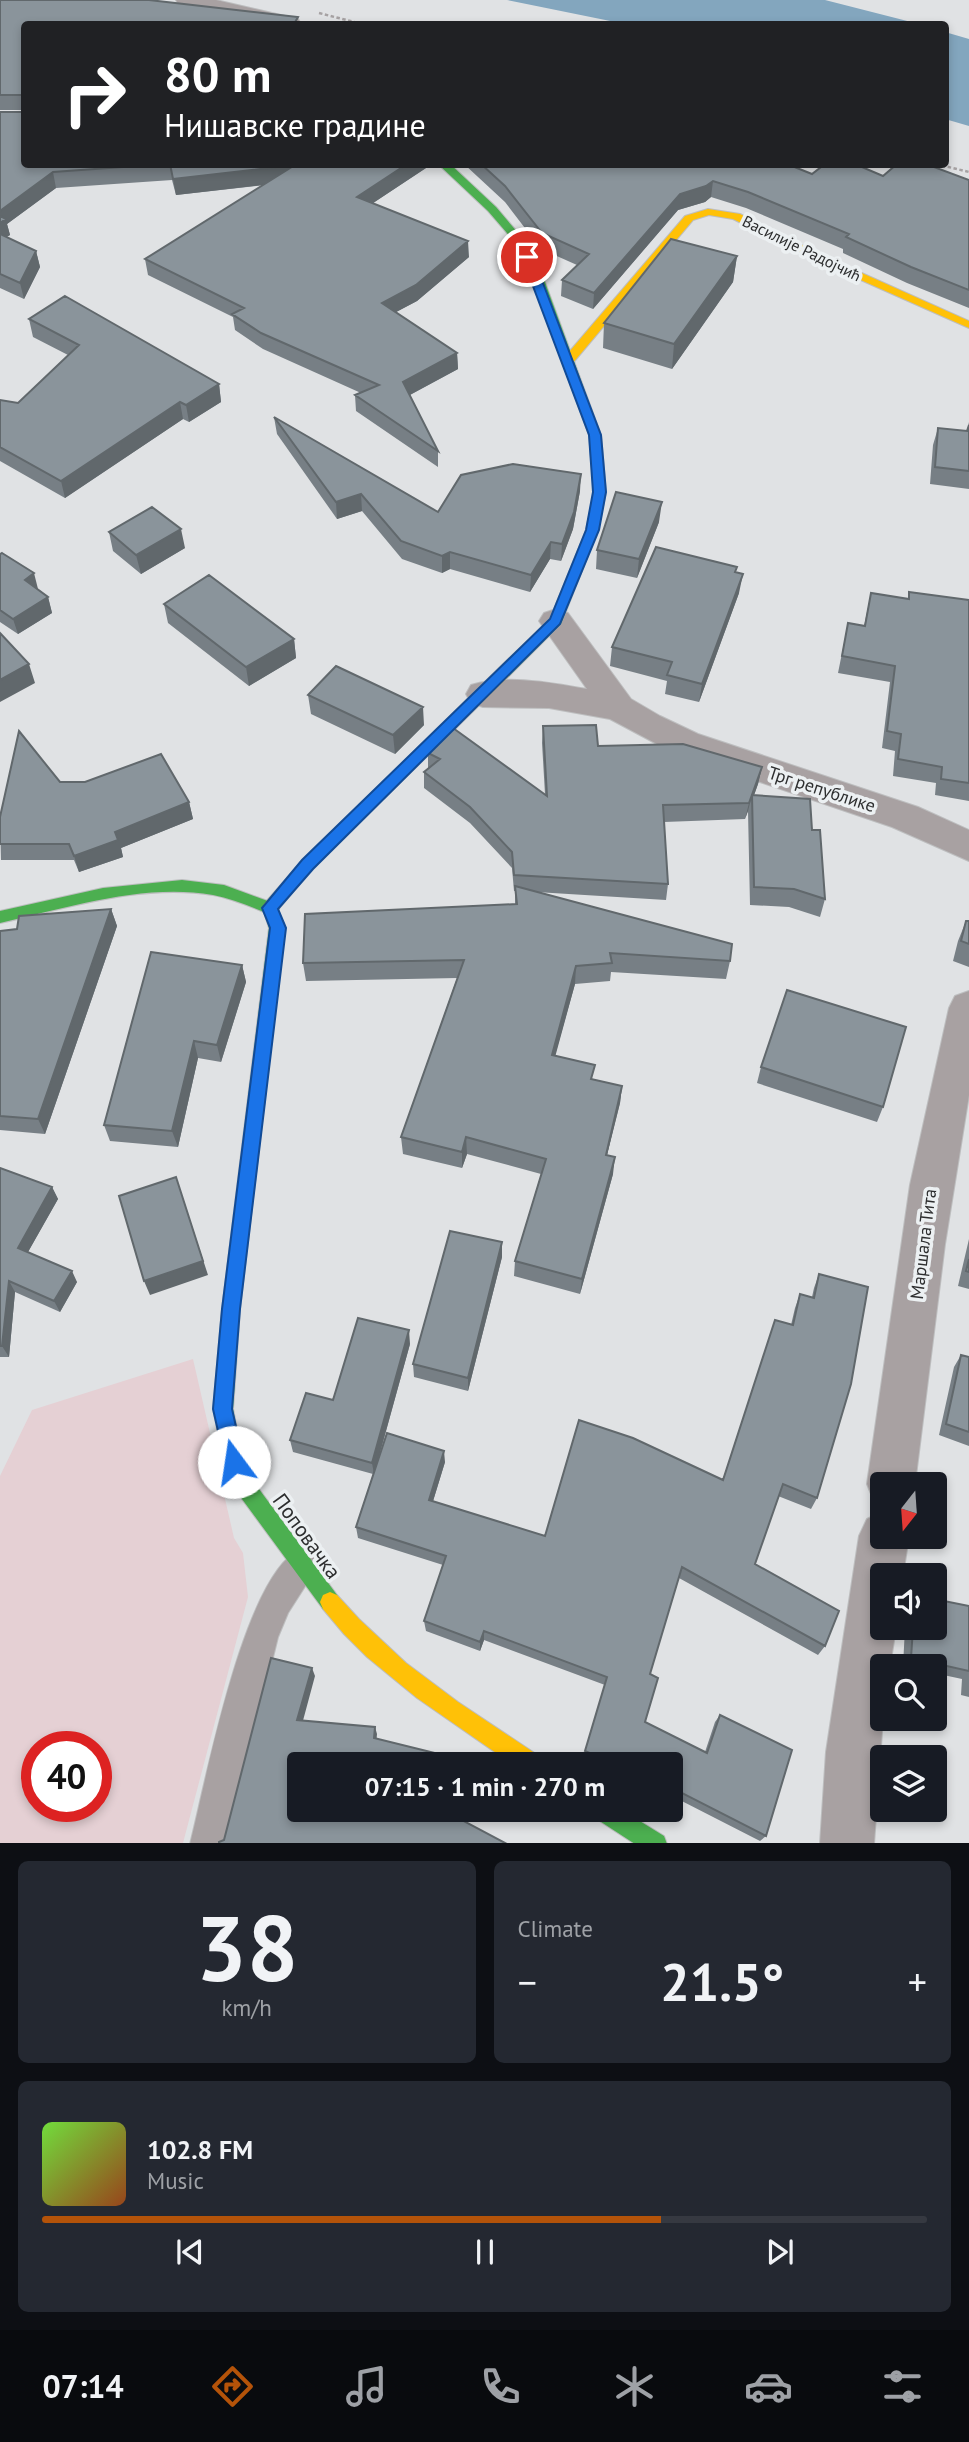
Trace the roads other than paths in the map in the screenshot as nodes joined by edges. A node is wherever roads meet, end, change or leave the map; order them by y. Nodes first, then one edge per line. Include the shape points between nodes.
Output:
1 (187, 0) edge
2 (277, 21) edge
3 (447, 168) edge
4 (969, 326) edge
5 (568, 360) junction
6 (556, 621) junction
7 (483, 694) junction
8 (619, 708) junction
9 (969, 846) edge
10 (270, 908) junction
11 (0, 917) edge
12 (969, 1007) edge
13 (893, 1472) edge
14 (882, 1549) edge
15 (300, 1566) junction
16 (514, 1752) edge
17 (622, 1822) edge
18 (208, 1843) edge
19 (656, 1843) edge
20 (847, 1843) edge

1 - 2 street
3 - 5 street via 519,240
4 - 5 street, Василије Радојчић via 736,216 708,212 689,218
5 - 6 street via 595,435 600,492 592,530
6 - 7 street
6 - 8 street, Трг републике
7 - 8 street via 549,695
7 - 10 street via 307,865
8 - 9 street, Трг републике via 685,743 836,792
10 - 11 street via 207,887 100,897
10 - 15 street, Поповачка via 278,928 223,1409 239,1472
12 - 13 street, Маршала Тита via 935,1152
14 - 20 street via 852,1752
15 - 16 street, Поповачка via 349,1626 415,1684
15 - 18 lane via 275,1602 261,1637
17 - 19 street

